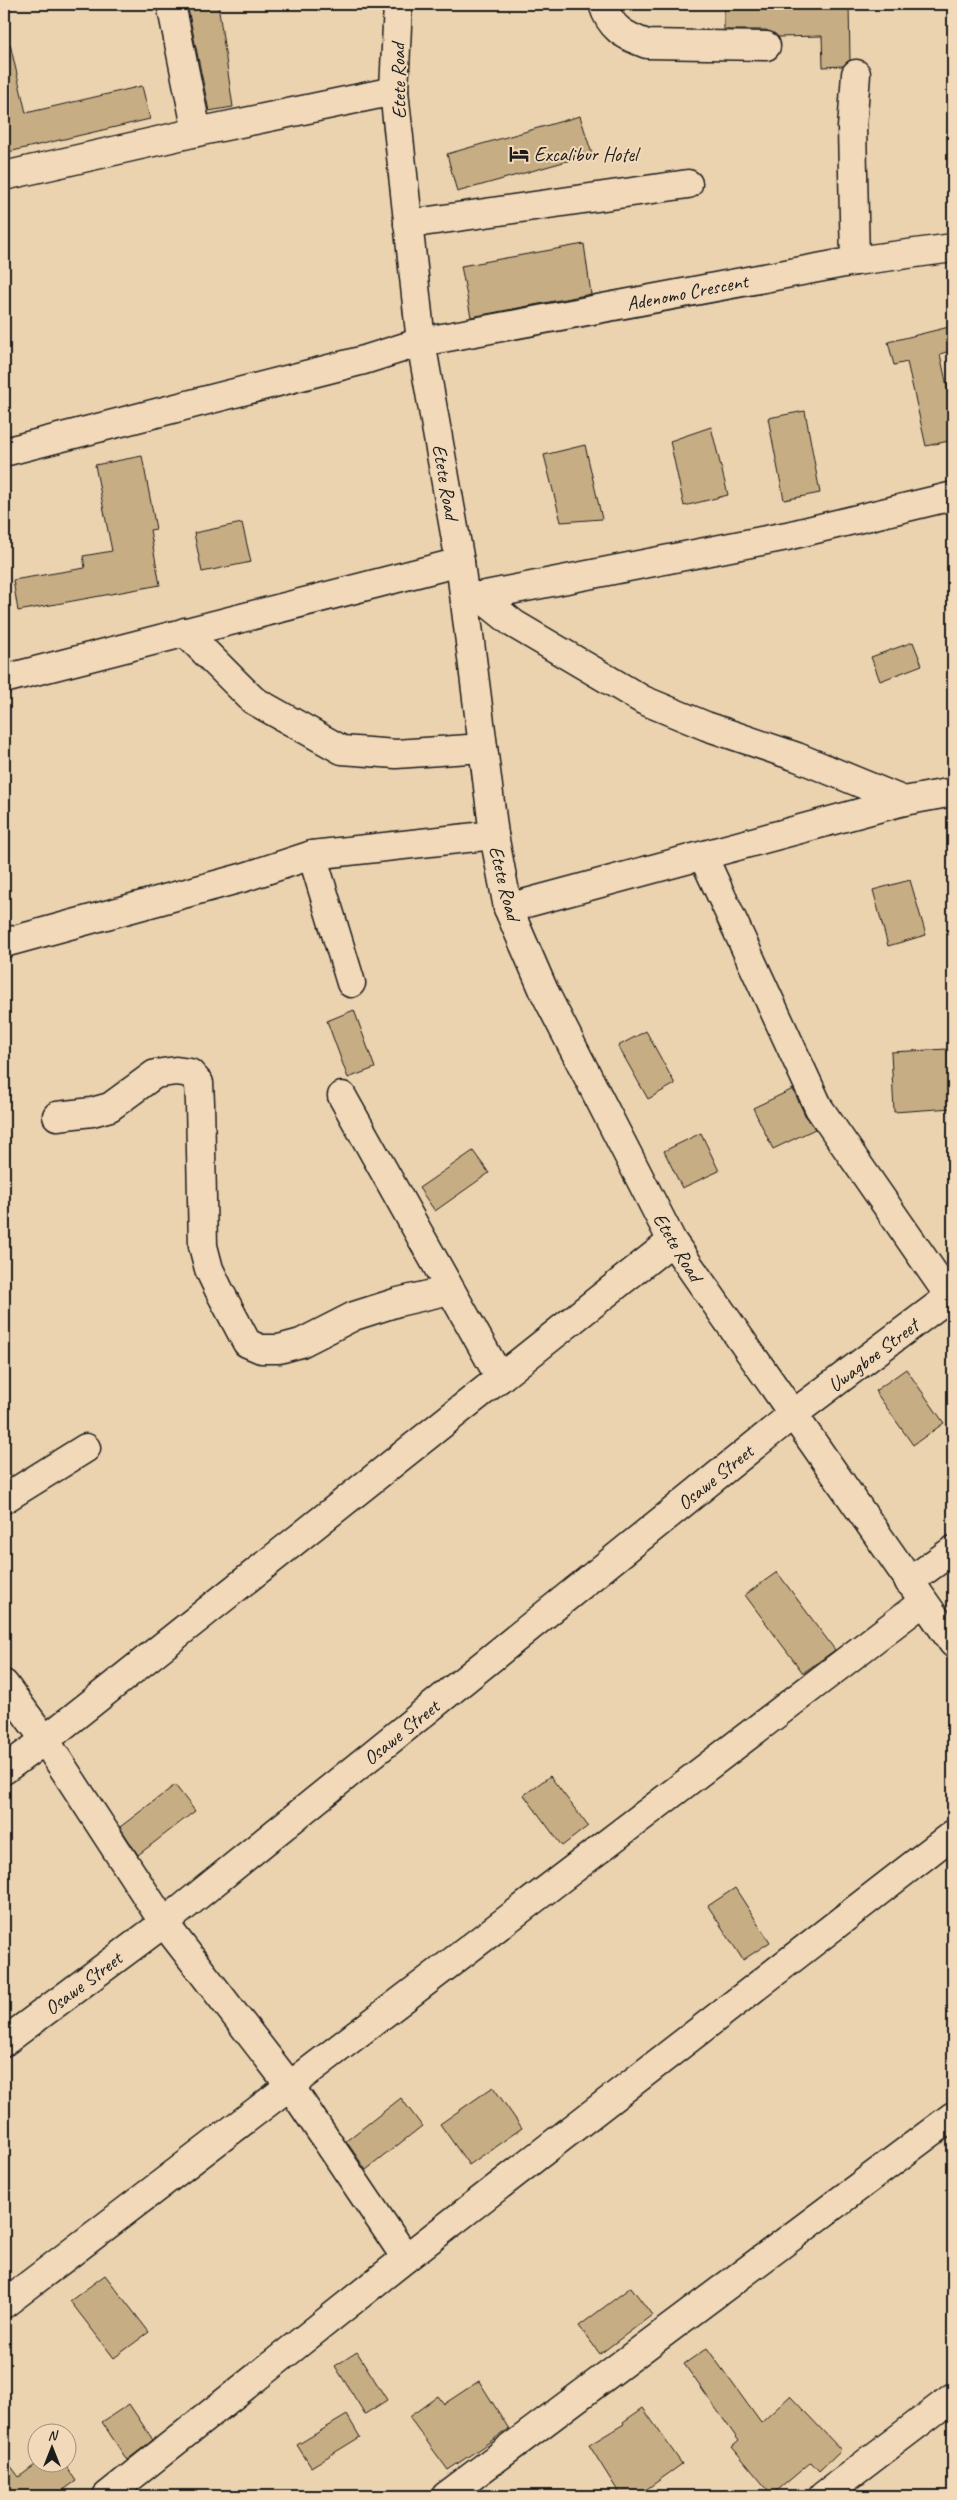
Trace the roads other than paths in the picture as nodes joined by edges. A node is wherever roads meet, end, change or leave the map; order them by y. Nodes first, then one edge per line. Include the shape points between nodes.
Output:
1 (171, 4) edge
2 (398, 4) edge
3 (603, 4) edge
4 (766, 46) dead end
5 (856, 74) dead end
6 (394, 91) junction
7 (197, 132) junction
8 (4, 176) edge
9 (688, 184) dead end
10 (408, 224) junction
11 (953, 248) edge
12 (855, 261) junction
13 (422, 342) junction
14 (4, 452) edge
15 (953, 496) edge
16 (460, 562) junction
17 (472, 598) junction
18 (185, 632) junction
19 (4, 679) edge
20 (483, 748) junction
21 (953, 792) edge
22 (904, 801) junction
23 (494, 835) junction
24 (312, 855) junction
25 (703, 856) junction
26 (508, 908) junction
27 (4, 943) edge
28 (351, 984) dead end
29 (342, 1096) dead end
30 (57, 1116) dead end
31 (672, 1242) junction
32 (450, 1290) junction
33 (952, 1296) edge
34 (500, 1378) junction
35 (792, 1415) junction
36 (86, 1448) dead end
37 (4, 1499) edge
38 (953, 1550) edge
39 (916, 1592) junction
40 (953, 1643) edge
41 (4, 1684) edge
42 (45, 1740) junction
43 (4, 1770) edge
44 (953, 1834) edge
45 (164, 1923) junction
46 (4, 2042) edge
47 (290, 2086) junction
48 (953, 2116) edge
49 (406, 2258) junction
50 (4, 2304) edge
51 (953, 2397) edge
52 (107, 2496) edge
53 (446, 2496) edge
54 (823, 2496) edge

1 - 7 street
2 - 6 street, Etete Road
3 - 4 street via 614,28 647,44
5 - 12 street via 852,128
6 - 7 street
6 - 10 street, Etete Road
7 - 8 street
9 - 10 street
10 - 13 street, Etete Road
11 - 12 street, Adenomo Crescent
12 - 13 street, Adenomo Crescent
13 - 14 street, Adenomo Crescent via 364,360
13 - 16 street, Etete Road
15 - 17 street via 787,536
16 - 17 street, Etete Road
16 - 18 street
17 - 20 street, Etete Road
17 - 22 street via 643,700
18 - 19 street
18 - 20 street via 253,700 342,750 396,754
20 - 23 street, Etete Road
21 - 22 street
22 - 25 street
23 - 24 street
23 - 26 street, Etete Road
24 - 27 street via 245,877
24 - 28 street
25 - 26 street
25 - 33 street via 818,1108
26 - 31 street, Etete Road via 544,991
29 - 32 street
30 - 32 street via 110,1107 155,1074 176,1070 190,1073 199,1083 203,1246 209,1269 247,1342 261,1349 301,1343 354,1316
31 - 34 street
31 - 35 street, Etete Road
32 - 34 street
33 - 35 street, Uwagboe Street
34 - 42 street
35 - 39 street, Etete Road
35 - 45 street, Osawe Street
36 - 37 street
38 - 39 street
39 - 40 street, Etete Road
39 - 47 street
41 - 42 street
42 - 43 street
42 - 45 street
44 - 49 street
45 - 46 street, Osawe Street
45 - 47 street
47 - 49 street
47 - 50 street
48 - 53 street
49 - 52 street
51 - 54 street

